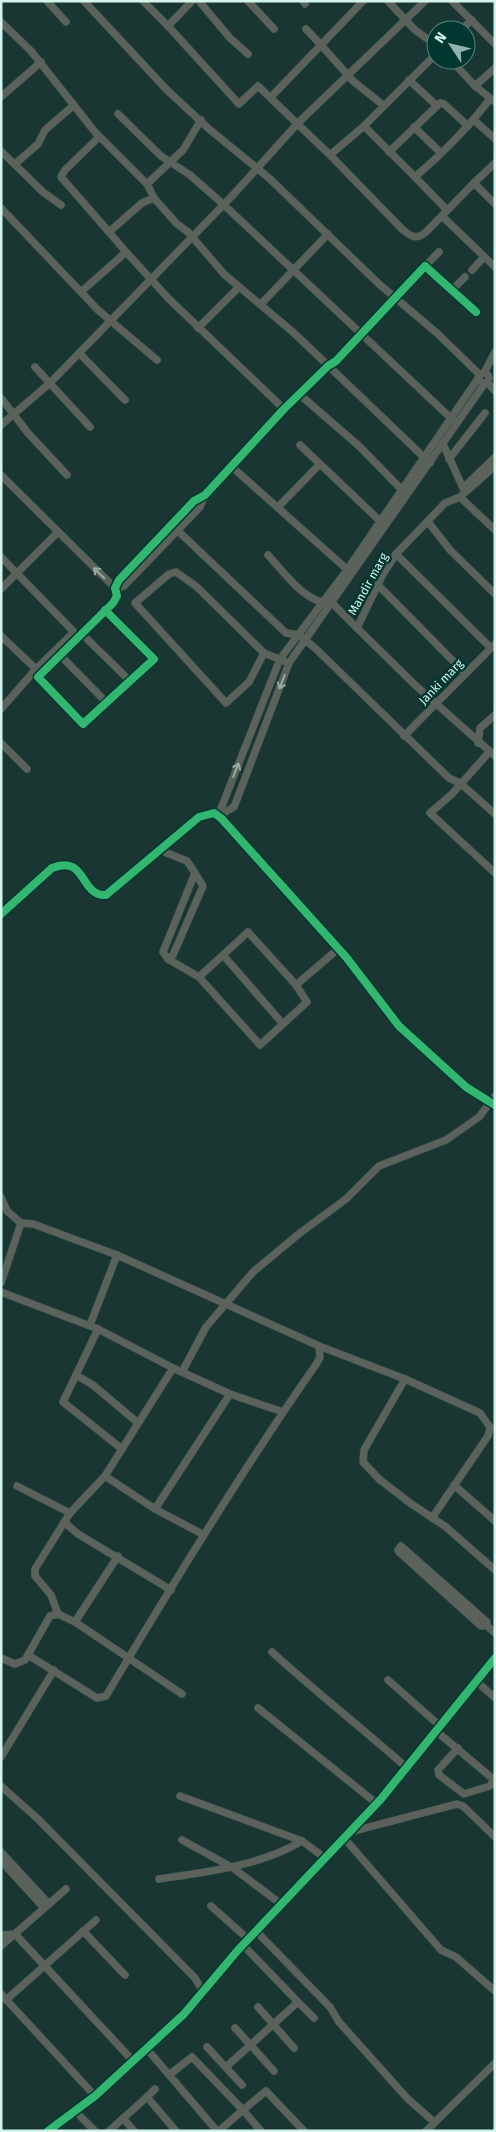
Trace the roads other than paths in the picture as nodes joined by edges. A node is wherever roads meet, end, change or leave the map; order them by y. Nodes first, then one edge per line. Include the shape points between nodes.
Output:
1 (47, 1) edge
2 (84, 1) edge
3 (143, 1) edge
4 (192, 1) edge
5 (199, 1) edge
6 (248, 1) edge
7 (363, 1) edge
8 (388, 1) edge
9 (424, 1) edge
10 (452, 1) edge
11 (406, 20) junction
12 (472, 20) edge
13 (1, 22) edge
14 (66, 22) dead end
15 (476, 24) edge
16 (168, 26) junction
17 (306, 29) dead end
18 (274, 30) dead end
19 (426, 37) edge
20 (495, 44) edge
21 (321, 45) junction
22 (248, 54) dead end
23 (41, 62) junction
24 (426, 64) edge
25 (495, 68) edge
26 (461, 70) edge
27 (347, 75) junction
28 (409, 80) junction
29 (476, 86) junction
30 (2, 96) edge
31 (270, 98) junction
32 (492, 101) edge
33 (74, 105) junction
34 (383, 105) junction
35 (436, 105) junction
36 (118, 114) dead end
37 (200, 120) junction
38 (474, 120) junction
39 (298, 123) junction
40 (364, 126) junction
41 (468, 126) junction
42 (414, 127) junction
43 (99, 137) junction
44 (495, 140) edge
45 (1, 151) edge
46 (389, 152) junction
47 (442, 153) junction
48 (330, 155) junction
49 (170, 161) junction
50 (16, 163) junction
51 (495, 163) edge
52 (258, 167) junction
53 (415, 177) junction
54 (474, 183) junction
55 (147, 184) junction
56 (154, 198) junction
57 (223, 204) junction
58 (495, 204) edge
59 (61, 205) dead end
60 (1, 208) edge
61 (447, 210) junction
62 (442, 216) junction
63 (109, 232) junction
64 (328, 234) junction
65 (192, 237) junction
66 (126, 252) junction
67 (438, 252) dead end
68 (484, 257) junction
69 (425, 266) junction
70 (495, 267) edge
71 (472, 270) dead end
72 (293, 271) junction
73 (465, 277) dead end
74 (149, 279) junction
75 (239, 287) junction
76 (452, 290) junction
77 (81, 292) junction
78 (395, 299) junction
79 (261, 304) junction
80 (476, 312) dead end
81 (110, 320) junction
82 (198, 328) junction
83 (361, 335) junction
84 (495, 352) edge
85 (79, 353) junction
86 (157, 360) dead end
87 (328, 366) junction
88 (34, 367) dead end
89 (495, 368) edge
90 (486, 379) edge
91 (50, 383) junction
92 (495, 391) edge
93 (299, 394) junction
94 (1, 398) edge
95 (125, 400) dead end
96 (284, 409) junction
97 (14, 413) junction
98 (485, 413) dead end
99 (455, 421) junction
100 (1, 425) edge
101 (90, 427) dead end
102 (444, 444) junction
103 (300, 445) dead end
104 (495, 457) edge
105 (449, 459) junction
106 (427, 461) junction
107 (320, 464) junction
108 (231, 466) junction
109 (494, 467) edge
110 (1, 475) edge
111 (67, 475) dead end
112 (405, 493) junction
113 (205, 495) junction
114 (460, 497) junction
115 (278, 507) junction
116 (380, 521) junction
117 (428, 522) junction
118 (177, 530) junction
119 (495, 530) edge
120 (58, 532) junction
121 (396, 554) junction
122 (268, 555) dead end
123 (1, 557) edge
124 (349, 571) junction
125 (17, 573) junction
126 (378, 585) junction
127 (115, 588) junction
128 (1, 589) edge
129 (495, 594) edge
130 (332, 602) junction
131 (322, 604) junction
132 (106, 610) junction
133 (357, 628) junction
134 (82, 634) junction
135 (1, 636) edge
136 (302, 637) junction
137 (493, 646) edge
138 (264, 653) junction
139 (60, 655) junction
140 (280, 659) junction
141 (289, 663) junction
142 (36, 669) junction
143 (465, 673) junction
144 (130, 681) junction
145 (106, 702) junction
146 (436, 703) junction
147 (1, 709) edge
148 (495, 715) edge
149 (404, 736) junction
150 (1, 743) edge
151 (478, 743) junction
152 (492, 754) edge
153 (27, 769) dead end
154 (460, 783) junction
155 (495, 814) edge
156 (218, 816) junction
157 (162, 851) dead end
158 (495, 873) edge
159 (195, 874) junction
160 (1, 914) edge
161 (338, 949) junction
162 (223, 955) junction
163 (168, 959) junction
164 (199, 977) junction
165 (296, 986) junction
166 (283, 1024) junction
167 (495, 1096) edge
168 (492, 1104) edge
169 (1, 1197) edge
170 (21, 1223) junction
171 (117, 1255) junction
172 (1, 1283) edge
173 (1, 1292) edge
174 (227, 1304) junction
175 (90, 1326) junction
176 (98, 1328) junction
177 (319, 1346) junction
178 (173, 1368) junction
179 (182, 1372) junction
180 (76, 1375) junction
181 (405, 1379) junction
182 (230, 1394) junction
183 (283, 1412) junction
184 (138, 1423) junction
185 (122, 1449) junction
186 (105, 1476) junction
187 (454, 1485) junction
188 (17, 1486) dead end
189 (155, 1509) junction
190 (70, 1513) junction
191 (432, 1518) junction
192 (495, 1521) edge
193 (64, 1522) junction
194 (204, 1535) junction
195 (118, 1556) junction
196 (495, 1570) edge
197 (445, 1589) junction
198 (171, 1590) junction
199 (58, 1614) junction
200 (75, 1622) junction
201 (495, 1632) edge
202 (272, 1652) dead end
203 (28, 1655) junction
204 (1, 1658) edge
205 (128, 1658) junction
206 (495, 1658) edge
207 (54, 1670) junction
208 (388, 1680) dead end
209 (475, 1680) junction
210 (182, 1694) dead end
211 (495, 1698) edge
212 (258, 1708) dead end
213 (438, 1729) junction
214 (458, 1748) junction
215 (1, 1757) edge
216 (407, 1768) junction
217 (1, 1786) edge
218 (180, 1796) dead end
219 (376, 1803) junction
220 (347, 1835) junction
221 (495, 1837) edge
222 (182, 1840) dead end
223 (302, 1841) junction
224 (1, 1852) edge
225 (325, 1858) junction
226 (1, 1861) edge
227 (232, 1868) junction
228 (159, 1879) dead end
229 (66, 1889) dead end
230 (281, 1904) junction
231 (47, 1906) junction
232 (211, 1906) dead end
233 (96, 1920) dead end
234 (83, 1931) junction
235 (256, 1931) junction
236 (15, 1934) junction
237 (1, 1935) edge
238 (246, 1942) junction
239 (1, 1946) edge
240 (44, 1966) junction
241 (125, 1975) dead end
242 (203, 1992) junction
243 (495, 1992) edge
244 (4, 1997) edge
245 (298, 2002) junction
246 (258, 2007) dead end
247 (314, 2018) dead end
248 (273, 2024) junction
249 (235, 2028) dead end
250 (250, 2045) junction
251 (207, 2047) dead end
252 (294, 2048) dead end
253 (147, 2049) junction
254 (134, 2062) junction
255 (495, 2063) edge
256 (226, 2067) junction
257 (274, 2071) dead end
258 (169, 2075) junction
259 (242, 2085) dead end
260 (155, 2089) dead end
261 (95, 2096) junction
262 (147, 2097) junction
263 (243, 2110) junction
264 (75, 2111) junction
265 (123, 2118) junction
266 (434, 2122) junction
267 (48, 2131) edge
268 (94, 2131) edge
269 (109, 2131) edge
270 (134, 2131) edge
271 (176, 2131) edge
272 (218, 2131) edge
273 (261, 2131) edge
274 (304, 2131) edge
275 (426, 2131) edge

1 - 14 street
2 - 37 street via 134,57
3 - 16 street
4 - 16 street
5 - 22 street
6 - 18 street
7 - 21 street
8 - 11 street
9 - 11 street
10 - 12 street
11 - 19 street
11 - 27 street
13 - 23 street
15 - 20 street
16 - 31 street via 239,104 258,86
17 - 21 street
21 - 27 street
21 - 31 street
23 - 30 street
23 - 33 street
24 - 28 street
25 - 29 street
26 - 29 street
27 - 34 street
27 - 39 street
28 - 34 street
28 - 35 street
29 - 32 street
31 - 39 street
32 - 38 street
33 - 43 street
33 - 50 street via 45,130 38,144
34 - 40 street
35 - 41 street via 444,104
35 - 42 street
36 - 49 street
37 - 49 street via 183,150
37 - 52 street
38 - 41 street
38 - 44 street
39 - 48 street
39 - 52 street
40 - 46 street
40 - 48 street
41 - 47 street
42 - 46 street
42 - 47 street
43 - 55 street
43 - 63 street via 62,176
45 - 50 street
46 - 53 street
47 - 53 street
48 - 62 street via 409,235 420,237
49 - 55 street
49 - 57 street
50 - 59 street via 43,192
51 - 54 street
52 - 57 street
52 - 64 street
53 - 61 street
54 - 58 street
54 - 61 street
55 - 56 street
56 - 63 street via 142,203
56 - 65 street
57 - 65 street
57 - 72 street
60 - 77 street
61 - 62 street
62 - 68 street
63 - 66 street
64 - 72 street
64 - 78 street
65 - 74 street
65 - 75 street
66 - 74 street
66 - 77 street
67 - 69 street
68 - 70 street
68 - 71 street
69 - 76 street
69 - 78 street
72 - 79 street
72 - 83 street
73 - 76 street
74 - 81 street
74 - 82 street
75 - 79 street
75 - 82 street
76 - 80 street
77 - 81 street
78 - 83 street
78 - 90 street
79 - 87 street
81 - 85 street
81 - 86 street
82 - 96 street
83 - 87 street
83 - 99 street
84 - 90 street
85 - 91 street
85 - 95 street
87 - 93 street
87 - 106 street
88 - 91 street
89 - 90 street
90 - 92 street
90 - 99 street
91 - 97 street
91 - 101 street
93 - 96 street
93 - 112 street via 359,446
94 - 97 street
96 - 108 street
97 - 100 street
97 - 111 street
98 - 105 street
99 - 102 street
99 - 106 street
102 - 105 street
102 - 106 street
103 - 107 street
104 - 105 street via 463,488
106 - 112 street
107 - 115 street
107 - 116 street
108 - 113 street
108 - 115 street
109 - 114 street, Mandir marg
110 - 120 street
112 - 116 street
112 - 124 street
113 - 118 street via 200,507
113 - 127 street via 194,501
114 - 117 street, Mandir marg via 445,504
114 - 119 street
115 - 124 street
116 - 124 street
117 - 121 street, Mandir marg
117 - 129 street
118 - 127 street via 124,586
118 - 136 street via 286,632
120 - 125 street
127 -> 120 street
121 - 126 street, Mandir marg
121 - 137 street
122 - 131 street via 305,593
123 - 125 street
124 - 130 street
124 - 131 street
125 - 128 street
125 - 142 street via 74,632
126 - 133 street, Mandir marg
126 - 143 street
127 - 132 street via 117,596
130 - 131 street
130 - 133 street
130 - 136 street
131 - 136 street
132 - 134 street
132 - 144 street via 154,659
133 - 146 street, Mandir marg
134 - 139 street
134 - 144 street
135 - 142 street
136 - 140 street
136 - 141 street
136 - 149 street
137 - 143 street, Janki marg
138 - 138 street via 197,587 176,572 169,574 135,603 226,703 248,682
138 - 140 street
139 - 145 street
139 - 145 street via 38,677 83,724
140 - 141 street
156 -> 140 street
141 -> 156 street via 234,807
142 - 147 street
143 - 146 street, Janki marg
144 - 145 street
146 - 149 street, Janki marg
146 - 151 street, Mandir marg
148 - 151 street via 480,728
149 - 154 street via 450,778
150 - 153 street
151 - 152 street, Mandir marg
152 - 154 street
154 - 155 street
154 - 158 street via 430,813
156 - 160 street via 206,814 199,817 106,895 92,891 75,868 61,864 52,868
156 - 161 street
157 - 159 street via 187,861
159 - 163 street via 163,952
159 - 163 street via 203,886 173,955
161 - 165 street
161 - 168 street via 399,1026 466,1087
162 - 164 street
162 - 165 street via 248,932
162 - 166 street
163 - 164 street
164 - 166 street via 260,1045
165 - 166 street via 307,1002
167 - 168 street
168 - 174 street via 446,1140 371,1171 346,1200 253,1272
169 - 170 street via 7,1210
170 - 171 street via 32,1224
170 - 172 street
171 - 174 street
171 - 175 street
173 - 175 street
174 - 177 street
174 - 179 street via 206,1327
175 - 176 street
176 - 178 street
176 - 180 street
177 - 181 street
177 - 183 street via 317,1363
178 - 179 street
178 - 184 street
179 - 182 street
180 - 184 street
180 - 185 street via 63,1402
181 - 187 street via 480,1413 490,1427 488,1436
181 - 191 street via 364,1450 363,1462 402,1497
182 - 183 street
182 - 189 street
183 - 194 street
184 - 185 street
185 - 186 street
186 - 189 street
186 - 190 street
187 - 191 street
187 - 192 street
188 - 190 street
189 - 194 street
190 - 193 street
191 - 196 street
193 - 195 street via 78,1534
193 - 199 street via 34,1572 51,1595
194 - 198 street
195 - 198 street
195 - 200 street
197 - 197 street via 399,1552 399,1547 404,1546
197 - 201 street via 481,1626 486,1625
198 - 205 street
199 - 200 street
199 - 203 street via 50,1616
200 - 205 street
202 - 216 street
203 - 204 street via 21,1663
203 - 207 street
205 - 207 street via 106,1696 97,1698
205 - 210 street
206 - 209 street
207 - 215 street
208 - 213 street
209 - 211 street
209 - 213 street
212 - 219 street
213 - 214 street
213 - 216 street
214 - 214 street via 492,1778 492,1784 468,1795 440,1775 438,1770
216 - 219 street
217 - 242 street via 38,1819 195,1978
218 - 223 street
219 - 220 street
220 - 221 street via 457,1804
220 - 225 street
220 - 243 street via 441,1950 456,1957
222 - 227 street
223 - 225 street
223 - 227 street
224 - 231 street
225 - 230 street
226 - 231 street
227 - 228 street
227 - 230 street
229 - 231 street
230 - 235 street
231 - 236 street
232 - 238 street
233 - 234 street
234 - 240 street
234 - 241 street
235 - 238 street
235 - 266 street via 330,2007 339,2022 407,2098
236 - 237 street
236 - 239 street
236 - 240 street
238 - 242 street
238 - 245 street
240 - 244 street
240 - 254 street
242 - 253 street
244 - 261 street
245 - 247 street
245 - 248 street
246 - 248 street
248 - 250 street
248 - 252 street
249 - 250 street
250 - 256 street
250 - 257 street
251 - 256 street
253 - 254 street
253 - 258 street
254 - 261 street
255 - 266 street
256 - 259 street
258 - 263 street via 192,2057
258 - 272 street
260 - 262 street
261 - 264 street
262 - 265 street
262 - 271 street
263 - 272 street
263 - 273 street
263 - 274 street via 266,2091
264 - 267 street
264 - 268 street
265 - 269 street
265 - 270 street
266 - 275 street

